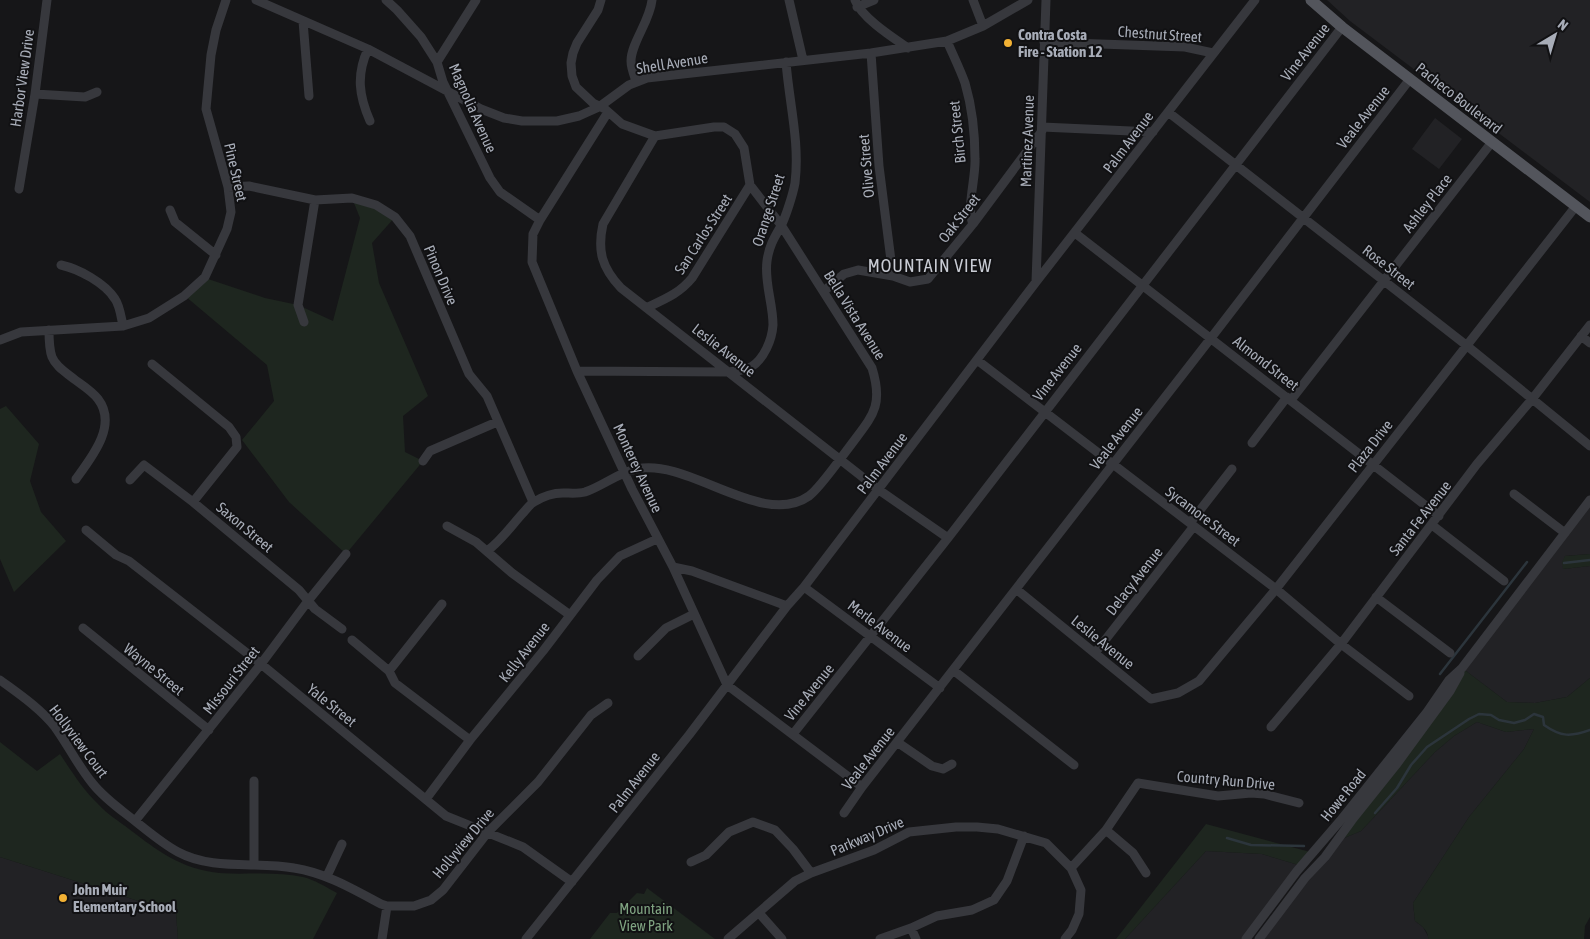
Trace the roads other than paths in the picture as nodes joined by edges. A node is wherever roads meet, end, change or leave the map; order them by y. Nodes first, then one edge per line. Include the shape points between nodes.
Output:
1 (47, 0) edge
2 (226, 0) edge
3 (256, 0) edge
4 (386, 0) edge
5 (476, 0) edge
6 (602, 0) edge
7 (652, 0) edge
8 (789, 0) edge
9 (874, 0) edge
10 (973, 0) edge
11 (1028, 0) edge
12 (1046, 0) edge
13 (1255, 0) edge
14 (1311, 0) edge
15 (856, 3) edge
16 (303, 21) junction
17 (983, 26) junction
18 (1342, 27) junction
19 (947, 41) junction
20 (1044, 42) junction
21 (908, 48) junction
22 (368, 49) junction
23 (871, 53) junction
24 (1213, 53) junction
25 (803, 60) junction
26 (437, 62) junction
27 (786, 62) junction
28 (1410, 79) junction
29 (636, 81) junction
30 (446, 90) junction
31 (97, 92) dead end
32 (35, 94) junction
33 (309, 96) dead end
34 (603, 109) junction
35 (1168, 112) junction
36 (370, 121) dead end
37 (1042, 129) junction
38 (1153, 132) junction
39 (655, 136) junction
40 (1492, 142) junction
41 (1235, 164) junction
42 (750, 185) junction
43 (228, 187) junction
44 (19, 189) dead end
45 (315, 200) junction
46 (1576, 206) junction
47 (170, 210) dead end
48 (1304, 217) junction
49 (1590, 217) edge
50 (540, 220) junction
51 (973, 224) junction
52 (781, 226) junction
53 (1075, 232) junction
54 (216, 255) junction
55 (61, 266) dead end
56 (893, 276) junction
57 (1384, 280) junction
58 (1036, 282) junction
59 (1142, 284) junction
60 (824, 291) junction
61 (648, 308) junction
62 (304, 322) dead end
63 (1590, 325) edge
64 (123, 326) junction
65 (49, 330) junction
66 (1581, 336) junction
67 (1211, 338) junction
68 (0, 340) edge
69 (1590, 343) edge
70 (1466, 345) junction
71 (977, 360) junction
72 (152, 364) dead end
73 (577, 371) junction
74 (728, 372) junction
75 (1532, 398) junction
76 (1289, 399) junction
77 (1044, 412) junction
78 (497, 422) junction
79 (1252, 443) dead end
80 (1590, 446) edge
81 (841, 458) junction
82 (423, 461) dead end
83 (1113, 464) junction
84 (1373, 464) junction
85 (1232, 469) dead end
86 (626, 472) junction
87 (76, 479) dead end
88 (130, 480) dead end
89 (879, 490) junction
90 (1514, 494) dead end
91 (1590, 500) edge
92 (193, 502) junction
93 (533, 502) junction
94 (1439, 516) junction
95 (1192, 525) junction
96 (1432, 525) junction
97 (447, 526) dead end
98 (86, 530) dead end
99 (1565, 533) junction
100 (948, 538) junction
101 (658, 539) junction
102 (487, 551) junction
103 (346, 554) dead end
104 (673, 567) junction
105 (1504, 581) dead end
106 (804, 587) junction
107 (1016, 589) junction
108 (1276, 589) junction
109 (1376, 597) junction
110 (308, 601) junction
111 (442, 604) dead end
112 (787, 606) junction
113 (694, 614) junction
114 (570, 615) junction
115 (83, 628) dead end
116 (342, 629) dead end
117 (871, 636) junction
118 (352, 640) dead end
119 (1341, 644) junction
120 (1095, 653) junction
121 (1450, 653) dead end
122 (638, 656) dead end
123 (261, 664) junction
124 (1462, 668) junction
125 (953, 670) junction
126 (389, 671) junction
127 (0, 680) edge
128 (727, 685) junction
129 (940, 688) junction
130 (1178, 693) joint
131 (1409, 696) dead end
132 (608, 703) dead end
133 (1271, 727) dead end
134 (209, 730) junction
135 (793, 734) junction
136 (470, 740) junction
137 (897, 742) junction
138 (952, 764) dead end
139 (1074, 765) dead end
140 (254, 780) dead end
141 (862, 787) junction
142 (426, 799) junction
143 (1299, 803) dead end
144 (844, 813) dead end
145 (134, 821) junction
146 (1106, 830) junction
147 (488, 832) junction
148 (1024, 836) junction
149 (342, 844) dead end
150 (691, 862) dead end
151 (254, 864) junction
152 (1071, 868) junction
153 (811, 873) junction
154 (1146, 873) dead end
155 (327, 876) junction
156 (572, 882) junction
157 (388, 906) junction
158 (760, 913) junction
159 (911, 928) junction
160 (382, 939) edge
161 (526, 939) edge
162 (728, 939) edge
163 (782, 939) edge
164 (880, 939) edge
165 (916, 939) edge
166 (1065, 939) edge
167 (1246, 939) edge
168 (1259, 939) edge

1 - 32 street, Harbor View Drive
2 - 43 street, Pine Street via 210,55 206,109
3 - 16 street, Shell Avenue
4 - 26 street, Magnolia Avenue via 422,38
5 - 26 street
6 - 34 street, Bella Vista Avenue via 577,43 571,63 576,87
7 - 29 street via 651,11 633,50 631,61
8 - 25 street
9 - 15 street
10 - 17 street
11 - 17 street, Shell Avenue
12 - 20 street, Martinez Avenue
13 - 24 street, Palm Avenue
14 - 18 main road, Pacheco Boulevard
15 - 21 street via 874,23
16 - 22 street, Shell Avenue
16 - 33 street
17 - 19 street, Shell Avenue
18 - 28 main road, Pacheco Boulevard
18 - 41 street, Vine Avenue
19 - 21 street, Shell Avenue
19 - 51 street, Birch Street via 969,100 975,160 970,208
20 - 24 street, Chestnut Street via 1185,47
20 - 37 street, Martinez Avenue
21 - 23 street, Shell Avenue
22 - 30 street, Shell Avenue
22 - 36 street via 360,72 361,101
23 - 25 street, Shell Avenue
23 - 56 street, Olive Street via 879,166
24 - 35 street, Palm Avenue
25 - 27 street, Shell Avenue
26 - 30 street, Magnolia Avenue
27 - 29 street, Shell Avenue
27 - 52 street, Orange Street via 793,120 795,184
28 - 40 main road, Pacheco Boulevard
28 - 48 street, Veale Avenue
29 - 34 street, Shell Avenue
30 - 34 street, Shell Avenue via 481,109 522,121 557,121
30 - 50 street, Magnolia Avenue via 469,139 500,192
31 - 32 street via 85,97
32 - 44 street, Harbor View Drive
34 - 39 street, Bella Vista Avenue via 629,127
34 - 50 street, Monterey Avenue
35 - 38 street, Palm Avenue
35 - 41 street, Rose Street
37 - 38 street
37 - 51 street, Oak Street
37 - 58 street, Martinez Avenue
38 - 53 street, Palm Avenue
39 - 42 street, Bella Vista Avenue via 714,127 730,130 744,148
39 - 61 street, Leslie Avenue via 603,224 600,238 603,262 612,278
40 - 46 main road, Pacheco Boulevard
40 - 57 street, Ashley Place
41 - 48 street, Rose Street
41 - 59 street, Vine Avenue
42 - 52 street, Bella Vista Avenue
42 - 61 street, San Carlos Street via 689,283
43 - 45 street, Pinon Drive via 249,186
43 - 54 street, Pine Street via 231,212
45 - 62 street via 298,305
45 - 78 street, Pinon Drive via 352,198 376,205 395,217 410,236 468,374 487,396
46 - 49 main road, Pacheco Boulevard
46 - 70 street, Plaza Drive
47 - 54 street via 175,222
48 - 57 street, Rose Street
48 - 67 street, Veale Avenue
50 - 73 street, Monterey Avenue via 533,234 532,262
51 - 56 street, Oak Street via 928,279 910,282
52 - 60 street, Bella Vista Avenue
52 - 74 street, Orange Street via 773,237 766,270 772,325 766,348 751,367
53 - 58 street, Palm Avenue
53 - 59 street, Almond Street
54 - 64 street, Pine Street via 205,277 184,296 149,318
55 - 64 street via 83,272 111,293
56 - 60 street, Oak Street via 858,270 844,274
57 - 70 street, Rose Street
57 - 76 street
58 - 71 street, Palm Avenue
59 - 67 street, Almond Street
59 - 77 street, Vine Avenue
60 - 81 street, Bella Vista Avenue via 872,368 877,383 878,396 872,415
61 - 74 street, Leslie Avenue
63 - 66 street, Santa Fe Avenue
64 - 65 street, Pine Street
65 - 68 street, Pine Street via 21,332
65 - 87 street via 56,364 94,394 105,416 106,426 99,443
66 - 69 street
66 - 75 street, Santa Fe Avenue
67 - 76 street, Almond Street
67 - 83 street, Veale Avenue
70 - 75 street, Rose Street
70 - 84 street, Plaza Drive
71 - 77 street, Sycamore Street
71 - 89 street, Palm Avenue
72 - 92 street via 236,437 237,447
73 - 74 street, Orange Street
73 - 86 street, Monterey Avenue
74 - 81 street, Leslie Avenue
75 - 80 street, Rose Street
75 - 94 street, Santa Fe Avenue
76 - 79 street
76 - 84 street, Almond Street
77 - 83 street, Sycamore Street
77 - 100 street, Vine Avenue
78 - 82 street via 430,451
78 - 93 street, Pinon Drive
81 - 86 street, Bella Vista Avenue via 808,497 780,505 740,497 686,475 658,468
81 - 89 street, Leslie Avenue
83 - 95 street, Sycamore Street
83 - 107 street, Veale Avenue
84 - 94 street, Almond Street
84 - 108 street, Plaza Drive
85 - 95 street, Delacy Avenue
86 - 93 street, Bella Vista Avenue via 586,492 560,492
86 - 101 street, Monterey Avenue
88 - 92 street, Saxon Street via 144,464
89 - 100 street, Leslie Avenue
89 - 106 street, Palm Avenue
90 - 99 street
91 - 99 street, Howe Road
92 - 110 street, Saxon Street
93 - 102 street
94 - 96 street, Santa Fe Avenue
95 - 108 street, Sycamore Street
95 - 120 street, Delacy Avenue
96 - 105 street
96 - 109 street, Santa Fe Avenue
97 - 102 street
98 - 123 street, Yale Street
99 - 124 street, Howe Road
100 - 117 street, Vine Avenue
101 - 104 street, Monterey Avenue
101 - 114 street, Kelly Avenue via 620,556
102 - 114 street
103 - 110 street, Missouri Street
104 - 112 street
104 - 113 street, Monterey Avenue
106 - 112 street, Palm Avenue
106 - 117 street, Merle Avenue
107 - 120 street, Leslie Avenue
107 - 125 street, Veale Avenue
108 - 119 street, Sycamore Street
108 - 130 street, Plaza Drive via 1200,681
109 - 119 street, Santa Fe Avenue
109 - 121 street
110 - 116 street, Saxon Street
110 - 123 street, Missouri Street
111 - 126 street
112 - 128 street, Palm Avenue
113 - 122 street via 666,628
113 - 128 street, Monterey Avenue
114 - 136 street, Kelly Avenue
115 - 134 street, Wayne Street
117 - 129 street, Merle Avenue
117 - 135 street, Vine Avenue
118 - 126 street
119 - 131 street, Sycamore Street
119 - 133 street, Santa Fe Avenue
120 - 130 street, Leslie Avenue via 1151,699
123 - 134 street, Missouri Street
123 - 142 street, Yale Street
124 - 167 street, Howe Road via 1449,680
124 - 168 street, Howe Road via 1433,716
125 - 129 street, Veale Avenue
125 - 139 street
126 - 136 street via 395,683
127 - 145 street, Hollyview Court via 42,712 92,783
128 - 135 street, Monterey Avenue
128 - 156 street, Palm Avenue
129 - 137 street, Veale Avenue
132 - 147 street, Hollyview Drive via 591,715 538,782
134 - 145 street, Missouri Street
135 - 141 street, Monterey Avenue
136 - 142 street, Kelly Avenue
137 - 138 street via 932,766 943,769
137 - 141 street, Veale Avenue
140 - 151 street
141 - 144 street, Veale Avenue
142 - 147 street, Yale Street via 446,816
143 - 146 street, Country Run Drive via 1264,794 1218,796 1138,783
145 - 151 street, Hollyview Drive via 179,853 217,863
146 - 152 street, Country Run Drive
146 - 154 street via 1133,853
147 - 156 street, Yale Street via 523,847
147 - 157 street, Hollyview Drive via 443,890 431,900 414,906
148 - 152 street, Parkway Drive via 1046,843
148 - 153 street, Parkway Drive via 977,827 909,832 874,850
148 - 159 street via 1007,881 994,900 972,910 937,916
149 - 155 street
150 - 153 street via 706,855 729,832 753,822 775,830
151 - 155 street, Hollyview Drive via 294,868
152 - 166 street, Parkway Drive via 1081,890 1079,914
153 - 158 street, Parkway Drive via 795,881
155 - 157 street, Hollyview Drive
156 - 161 street, Palm Avenue
157 - 160 street
158 - 162 street, Parkway Drive
158 - 163 street
159 - 164 street
159 - 165 street

